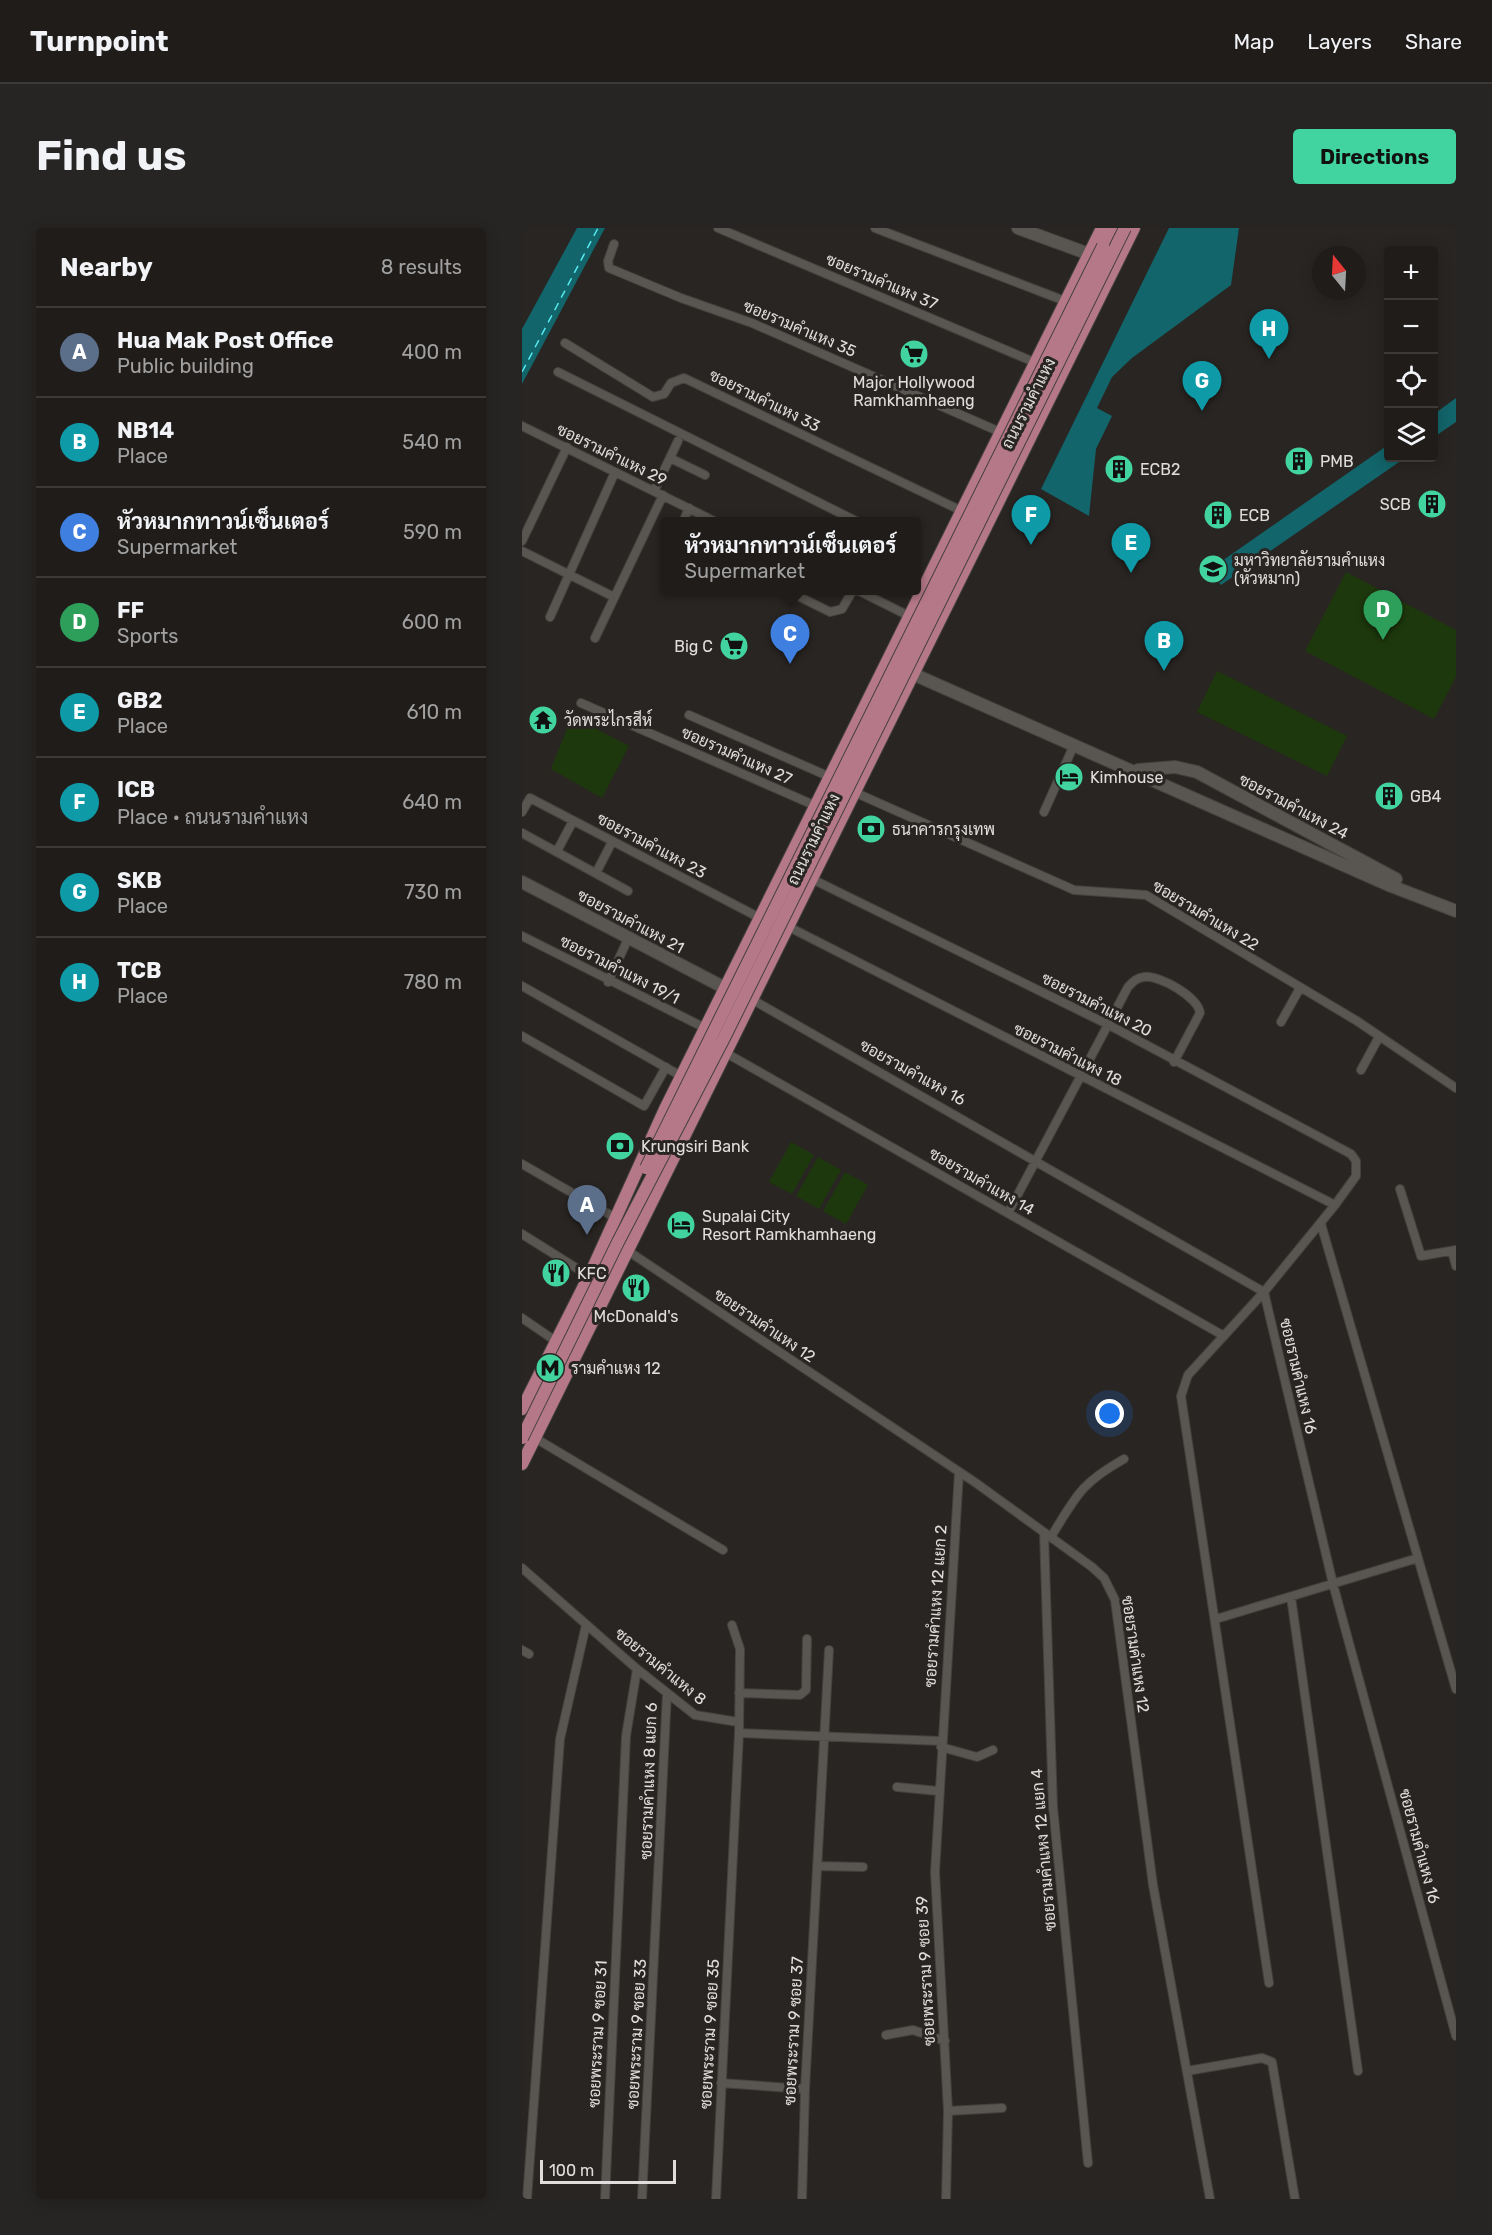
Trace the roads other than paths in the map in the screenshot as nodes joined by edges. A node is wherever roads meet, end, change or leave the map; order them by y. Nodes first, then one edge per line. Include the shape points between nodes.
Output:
1 (718, 228) edge
2 (875, 228) edge
3 (1018, 228) edge
4 (1102, 228) edge
5 (1113, 228) edge
6 (1125, 228) edge
7 (1134, 228) edge
8 (614, 244) dead end
9 (1089, 254) junction
10 (1115, 265) junction
11 (1065, 302) junction
12 (565, 343) dead end
13 (1034, 362) junction
14 (558, 372) dead end
15 (522, 426) edge
16 (1000, 432) junction
17 (678, 441) dead end
18 (567, 447) junction
19 (670, 458) junction
20 (615, 472) junction
21 (705, 475) dead end
22 (658, 493) junction
23 (689, 508) junction
24 (962, 511) junction
25 (685, 517) edge
26 (706, 517) edge
27 (848, 517) edge
28 (522, 541) edge
29 (522, 551) edge
30 (568, 575) junction
31 (921, 592) edge
32 (794, 595) edge
33 (852, 595) edge
34 (864, 595) edge
35 (920, 595) edge
36 (614, 597) junction
37 (550, 616) dead end
38 (909, 616) junction
39 (595, 638) dead end
40 (883, 669) junction
41 (913, 674) junction
42 (581, 703) dead end
43 (689, 715) dead end
44 (1074, 745) junction
45 (1130, 769) junction
46 (830, 777) junction
47 (1218, 784) junction
48 (854, 792) junction
49 (816, 806) junction
50 (522, 812) edge
51 (1044, 812) dead end
52 (573, 821) junction
53 (1266, 830) junction
54 (522, 832) edge
55 (612, 842) junction
56 (798, 843) junction
57 (556, 851) junction
58 (824, 855) junction
59 (596, 873) junction
60 (812, 879) junction
61 (522, 882) edge
62 (628, 891) dead end
63 (1435, 903) junction
64 (1456, 911) edge
65 (760, 918) junction
66 (789, 927) junction
67 (522, 936) edge
68 (628, 939) junction
69 (608, 982) junction
70 (522, 986) edge
71 (725, 988) junction
72 (1300, 988) junction
73 (753, 1000) junction
74 (1281, 1022) dead end
75 (1109, 1025) junction
76 (705, 1028) junction
77 (522, 1036) edge
78 (1379, 1037) junction
79 (726, 1053) junction
80 (1174, 1062) junction
81 (666, 1067) junction
82 (1360, 1070) dead end
83 (681, 1076) junction
84 (1081, 1078) junction
85 (1456, 1088) edge
86 (1038, 1160) junction
87 (522, 1164) edge
88 (1400, 1189) dead end
89 (1335, 1205) junction
90 (1008, 1213) junction
91 (614, 1217) junction
92 (1321, 1224) junction
93 (522, 1234) edge
94 (1454, 1250) edge
95 (628, 1251) junction
96 (1456, 1266) edge
97 (590, 1273) junction
98 (1264, 1292) junction
99 (522, 1318) edge
100 (1224, 1336) junction
101 (557, 1342) junction
102 (522, 1409) edge
103 (522, 1438) edge
104 (535, 1438) junction
105 (1124, 1459) dead end
106 (522, 1464) edge
107 (959, 1472) junction
108 (1047, 1535) junction
109 (723, 1550) dead end
110 (1418, 1558) junction
111 (522, 1568) edge
112 (1333, 1584) junction
113 (1291, 1597) junction
114 (1216, 1619) junction
115 (586, 1625) junction
116 (732, 1625) dead end
117 (807, 1639) dead end
118 (829, 1650) dead end
119 (637, 1669) junction
120 (1456, 1689) edge
121 (667, 1693) junction
122 (740, 1694) junction
123 (738, 1722) junction
124 (739, 1733) junction
125 (824, 1736) junction
126 (941, 1744) junction
127 (993, 1750) dead end
128 (897, 1787) dead end
129 (938, 1791) junction
130 (817, 1866) junction
131 (862, 1867) dead end
132 (659, 1870) joint
133 (1269, 1983) dead end
134 (886, 2035) dead end
135 (1456, 2036) edge
136 (945, 2041) junction
137 (1187, 2071) junction
138 (1358, 2071) dead end
139 (721, 2083) junction
140 (805, 2090) junction
141 (1002, 2108) dead end
142 (948, 2111) junction
143 (1088, 2163) dead end
144 (527, 2199) edge
145 (605, 2199) edge
146 (642, 2199) edge
147 (716, 2199) edge
148 (802, 2199) edge
149 (946, 2199) edge
150 (1210, 2199) edge
151 (1295, 2199) edge

1 - 13 street, ซอยรามคำแหง 37
2 - 11 street
3 - 9 main road
4 - 9 main road, ถนนรามคำแหง
5 - 97 main road, ถนนรามคำแหง, bridge via 646,1168
6 - 103 main road, ถนนรามคำแหง, bridge
7 - 10 main road, ถนนรามคำแหง
8 - 16 street, ซอยรามคำแหง 35 via 609,268 752,323
9 - 10 main road
9 - 11 main road, ถนนรามคำแหง
10 - 41 main road, ถนนรามคำแหง
11 - 13 main road, ถนนรามคำแหง
12 - 24 street, ซอยรามคำแหง 33 via 653,397 664,394 671,383 684,378
13 - 16 main road, ถนนรามคำแหง
14 - 27 street
15 - 18 street, ซอยรามคำแหง 29
16 - 24 main road, ถนนรามคำแหง
17 - 19 street
18 - 20 street, ซอยรามคำแหง 29
18 - 28 street
19 - 21 street
19 - 22 street
20 - 22 street, ซอยรามคำแหง 29
20 - 30 street
22 - 23 street, ซอยรามคำแหง 29
22 - 36 street
23 - 25 street
23 - 26 street, ซอยรามคำแหง 29
24 - 31 main road, ถนนรามคำแหง
29 - 30 street
30 - 36 street
30 - 37 street
32 - 33 street via 830,612 842,609
34 - 38 street
35 - 38 main road, ถนนรามคำแหง
36 - 39 street
38 - 40 main road, ถนนรามคำแหง
40 - 41 main road
40 - 46 main road, ถนนรามคำแหง
41 - 44 main road, ซอยรามคำแหง 24
41 - 48 main road, ถนนรามคำแหง
42 - 49 street, ซอยรามคำแหง 27
43 - 46 street, ซอยรามคำแหง 27
44 - 45 main road, ซอยรามคำแหง 24
44 - 51 street
45 - 47 main road, ซอยรามคำแหง 24 via 1187,768
45 - 53 main road, ซอยรามคำแหง 24
46 - 49 main road, ถนนรามคำแหง
47 - 53 main road via 1200,778 1193,789 1239,811
47 - 63 main road, ซอยรามคำแหง 24
48 - 58 main road, ถนนรามคำแหง
48 - 72 street, ซอยรามคำแหง 22 via 1074,890 1146,895
49 - 56 main road, ถนนรามคำแหง
50 - 52 street, ซอยรามคำแหง 23 via 530,798
52 - 55 street, ซอยรามคำแหง 23
52 - 57 street
53 - 63 main road, ซอยรามคำแหง 24
54 - 57 street
55 - 59 street
55 - 65 street, ซอยรามคำแหง 23
56 - 58 main road
56 - 65 main road, ถนนรามคำแหง
57 - 59 street
58 - 60 main road, ถนนรามคำแหง
59 - 62 street
60 - 66 main road, ถนนรามคำแหง
60 - 75 street, ซอยรามคำแหง 20
61 - 68 main road, ซอยรามคำแหง 21
63 - 64 main road, ซอยรามคำแหง 24
65 - 71 main road, ถนนรามคำแหง
66 - 73 main road, ถนนรามคำแหง
66 - 84 street, ซอยรามคำแหง 18
67 - 69 street, ซอยรามคำแหง 19/1
68 - 69 street
68 - 71 main road, ซอยรามคำแหง 21
69 - 76 street, ซอยรามคำแหง 19/1
70 - 81 street
71 - 76 main road, ถนนรามคำแหง
72 - 74 street
72 - 78 street, ซอยรามคำแหง 22
73 - 79 main road, ถนนรามคำแหง
73 - 86 street, ซอยรามคำแหง 16
75 - 80 street, ซอยรามคำแหง 20
75 - 80 street via 1136,979 1159,980 1194,998 1200,1013
75 - 84 street
76 - 83 main road, ถนนรามคำแหง
77 - 81 street via 644,1106
78 - 82 street
78 - 85 street, ซอยรามคำแหง 22
79 - 90 street, ซอยรามคำแหง 14
79 - 95 main road, ถนนรามคำแหง
80 - 89 street, ซอยรามคำแหง 20 via 1352,1154 1358,1167 1356,1176
81 - 83 street
83 - 91 main road, ถนนรามคำแหง
84 - 86 street
84 - 89 street, ซอยรามคำแหง 18
86 - 90 street
86 - 98 street, ซอยรามคำแหง 16
87 - 91 street
88 - 94 street via 1421,1256
89 - 92 street
90 - 100 street, ซอยรามคำแหง 14
91 - 97 main road, ถนนรามคำแหง
92 - 98 street
92 - 110 street
93 - 97 street
94 - 96 street
95 - 104 main road, ถนนรามคำแหง
95 - 107 street, ซอยรามคำแหง 12
97 - 101 main road, ถนนรามคำแหง
98 - 100 street
98 - 112 street, ซอยรามคำแหง 16
99 - 101 street
100 - 114 street via 1188,1376 1181,1396
101 - 102 main road, ถนนรามคำแหง
104 - 106 main road, ถนนรามคำแหง
104 - 109 street
105 - 108 street via 1081,1488
107 - 108 street, ซอยรามคำแหง 12
107 - 126 street, ซอยรามคำแหง 12 แยก 2
108 - 137 street, ซอยรามคำแหง 12 via 1104,1578 1115,1600 1153,1885
108 - 143 street, ซอยรามคำแหง 12 แยก 4 via 1053,1807
110 - 112 street
110 - 120 street
111 - 115 street, ซอยรามคำแหง 8
112 - 113 street
112 - 135 street, ซอยรามคำแหง 16
113 - 114 street
113 - 138 street
114 - 133 street
115 - 119 street, ซอยรามคำแหง 8
115 - 144 street via 560,1739
116 - 122 street via 740,1649
117 - 122 street via 806,1690 800,1695
118 - 125 street, ซอยพระราม 9 ซอย 37
119 - 121 street, ซอยรามคำแหง 8
119 - 145 street, ซอยพระราม 9 ซอย 31 via 626,1736
121 - 123 street, ซอยรามคำแหง 8 via 695,1715
121 - 132 street, ซอยรามคำแหง 8 แยก 6
122 - 123 street
123 - 124 street
124 - 125 street
124 - 139 street, ซอยพระราม 9 ซอย 35
125 - 126 street
125 - 130 street, ซอยพระราม 9 ซอย 37
126 - 127 street via 977,1757
126 - 129 street, ซอยพระราม 9 ซอย 39
128 - 129 street
129 - 136 street, ซอยพระราม 9 ซอย 39 via 935,1872
130 - 131 street
130 - 140 street, ซอยพระราม 9 ซอย 37
132 - 146 street, ซอยพระราม 9 ซอย 33
134 - 136 street via 913,2030
136 - 142 street, ซอยพระราม 9 ซอย 39
137 - 150 street, ซอยรามคำแหง 12
137 - 151 street via 1262,2058 1272,2062
139 - 140 street
139 - 147 street, ซอยพระราม 9 ซอย 35
140 - 148 street, ซอยพระราม 9 ซอย 37
141 - 142 street
142 - 149 street, ซอยพระราม 9 ซอย 39

